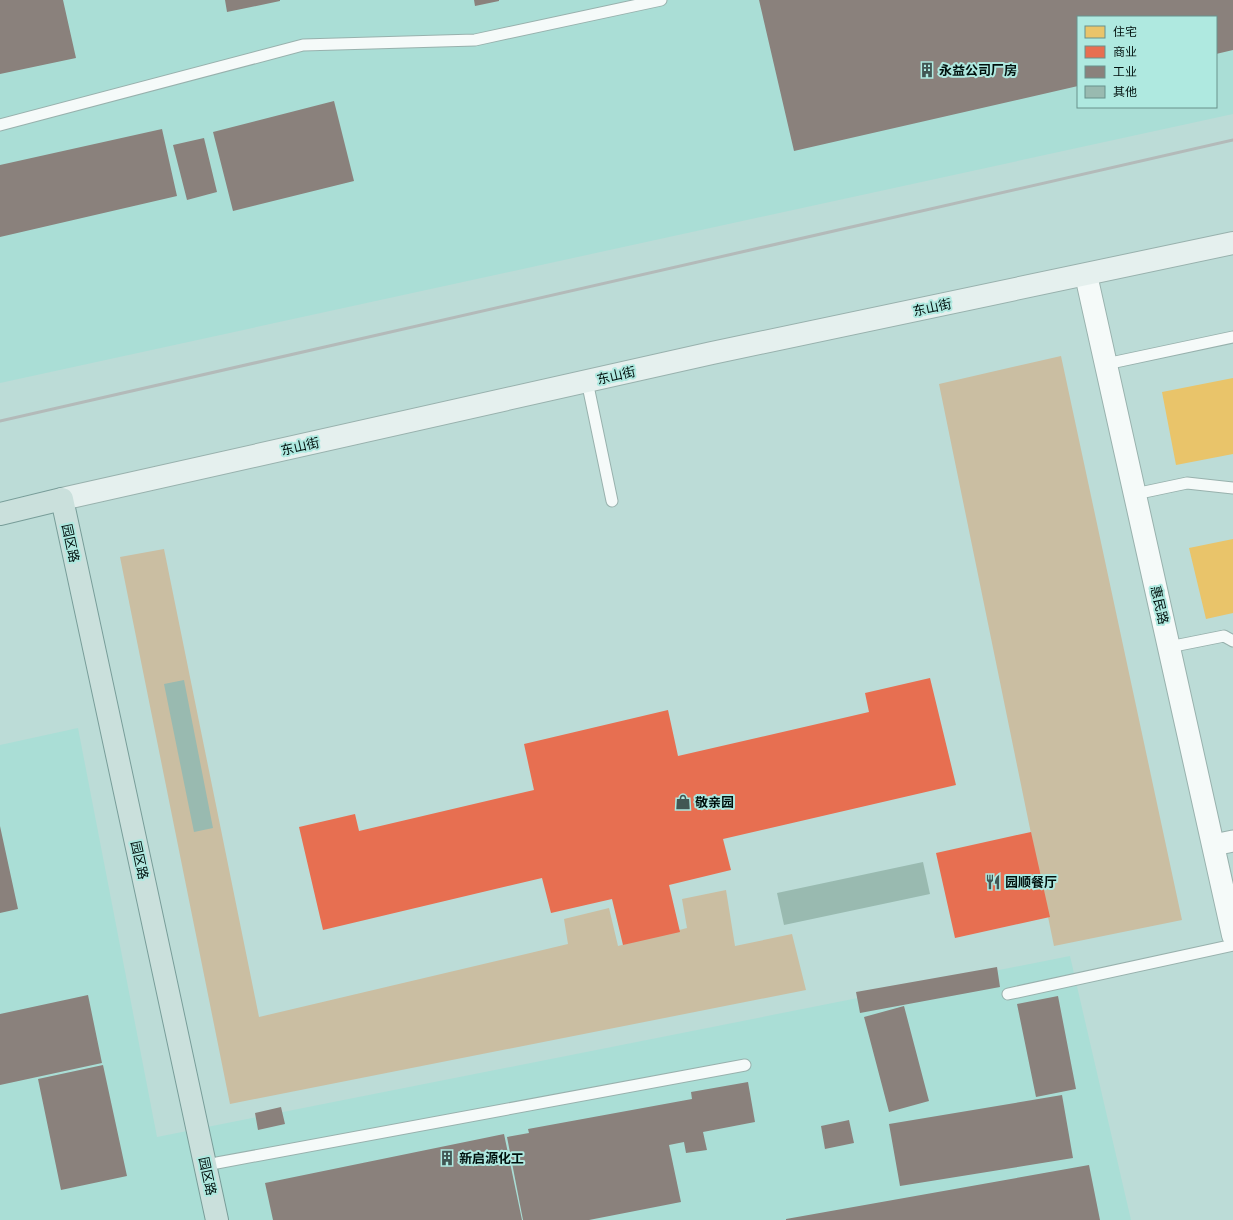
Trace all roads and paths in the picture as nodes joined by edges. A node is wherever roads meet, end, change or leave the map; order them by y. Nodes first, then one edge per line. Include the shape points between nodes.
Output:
1 (661, 0) edge
2 (0, 125) edge
3 (1233, 243) edge
4 (1086, 275) junction
5 (1233, 337) edge
6 (1106, 364) junction
7 (587, 381) junction
8 (1233, 488) edge
9 (1135, 494) junction
10 (62, 499) junction
11 (612, 501) dead end
12 (0, 514) edge
13 (1233, 641) edge
14 (1169, 647) junction
15 (1223, 843) edge
16 (1233, 935) edge
17 (1233, 945) edge
18 (1008, 994) dead end
19 (745, 1065) dead end
20 (206, 1165) junction
21 (217, 1220) edge

1 - 2 lane via 475,40 303,45
3 - 4 main road, 东山街
4 - 6 street, 惠民路
4 - 7 main road, 东山街
5 - 6 lane
6 - 9 street, 惠民路
7 - 10 main road, 东山街
7 - 11 lane
8 - 9 lane via 1187,482
9 - 14 street, 惠民路
10 - 12 highway, 东山街
10 - 20 highway, 园区路
13 - 14 lane via 1224,636
14 - 15 street, 惠民路
15 - 16 street, 惠民路
17 - 18 lane
19 - 20 lane
20 - 21 highway, 园区路

